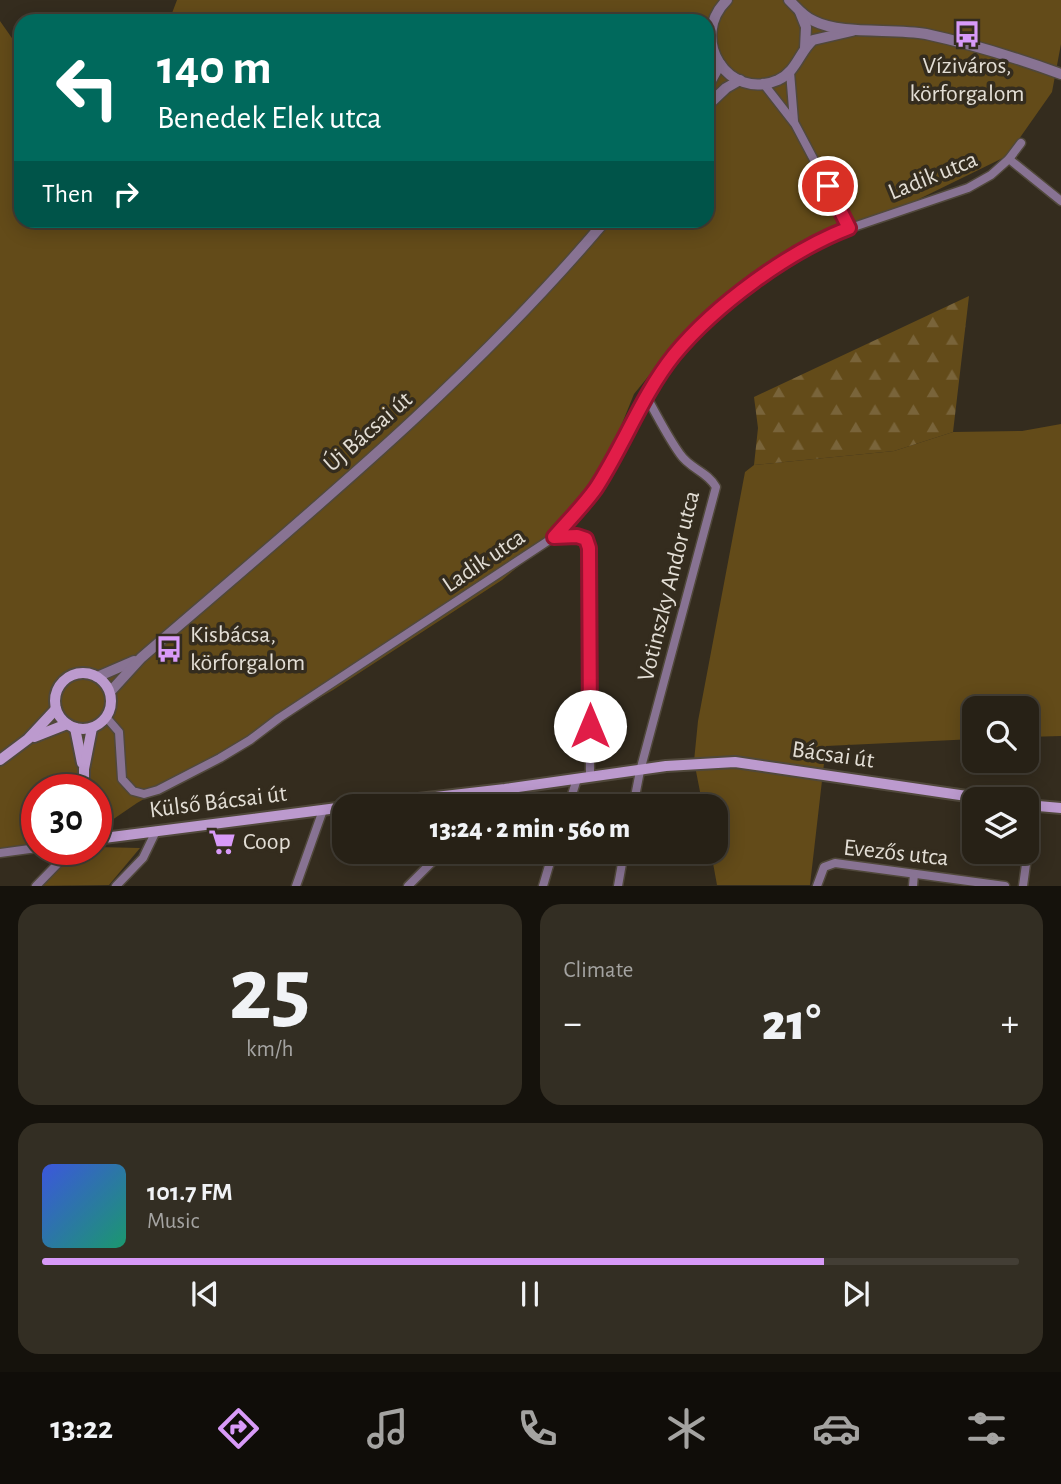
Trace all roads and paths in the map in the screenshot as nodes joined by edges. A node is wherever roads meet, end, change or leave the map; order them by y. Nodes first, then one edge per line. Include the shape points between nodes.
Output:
1 (727, 0) edge
2 (789, 0) edge
3 (797, 8) junction
4 (714, 20) edge
5 (859, 30) junction
6 (804, 51) junction
7 (714, 53) edge
8 (720, 64) junction
9 (790, 72) junction
10 (1061, 74) edge
11 (714, 75) edge
12 (740, 80) junction
13 (763, 83) junction
14 (714, 99) edge
15 (794, 124) junction
16 (1021, 144) dead end
17 (1009, 159) junction
18 (1061, 201) edge
19 (600, 228) edge
20 (849, 228) junction
21 (646, 396) junction
22 (554, 537) junction
23 (141, 658) junction
24 (97, 677) junction
25 (110, 692) junction
26 (56, 709) junction
27 (106, 717) junction
28 (71, 726) junction
29 (92, 728) junction
30 (28, 739) junction
31 (0, 760) edge
32 (666, 766) joint
33 (84, 769) junction
34 (640, 771) junction
35 (84, 774) edge
36 (590, 777) junction
37 (577, 779) junction
38 (505, 789) junction
39 (461, 794) edge
40 (500, 794) edge
41 (572, 794) edge
42 (636, 794) edge
43 (962, 795) edge
44 (1039, 806) edge
45 (1061, 808) edge
46 (332, 809) edge
47 (323, 810) junction
48 (156, 831) junction
49 (112, 837) edge
50 (21, 850) edge
51 (0, 852) edge
52 (430, 864) edge
53 (549, 864) edge
54 (622, 864) edge
55 (1025, 864) edge
56 (56, 865) edge
57 (914, 874) junction
58 (36, 886) edge
59 (116, 886) edge
60 (296, 886) edge
61 (408, 886) edge
62 (543, 886) edge
63 (618, 886) edge
64 (817, 886) edge
65 (913, 886) edge
66 (1005, 886) edge
67 (1023, 886) edge

1 - 4 street
2 - 3 street
3 - 5 street via 820,24
3 - 6 street via 806,27
5 - 6 street via 813,40
5 - 10 street via 950,39
6 - 9 street
7 - 8 street
8 - 11 street
8 - 12 street
9 - 13 street
9 - 15 street
12 - 13 street
12 - 14 street
13 - 15 street
15 - 20 street
16 - 17 street, Ladik utca
17 - 18 street
17 - 20 street, Ladik utca via 968,188
19 - 23 street, Új Bácsai út via 436,401
20 - 21 street, Ladik utca via 830,235 724,304 674,355
21 - 22 street, Ladik utca via 595,490
21 - 34 street, Votinszky Andor utca via 680,454 716,487
22 - 27 street, Ladik utca via 250,740 151,793 133,791 122,779 119,732
22 - 36 street via 577,536 586,539 589,548
23 - 24 street, Új Bácsai út
23 - 25 street, Új Bácsai út
24 - 25 main road
24 - 26 main road, Új Bácsai út via 69,677 57,690
25 - 27 main road
26 - 28 main road
26 - 30 main road, Új Bácsai út
27 - 29 main road
28 - 29 main road, Új Bácsai út
28 - 30 main road, Új Bácsai út
28 - 33 main road
29 - 33 main road
30 - 31 main road, Új Bácsai út
32 - 34 main road, Külső Bácsai út
32 - 43 main road, Bácsai út via 735,762
33 - 35 main road
34 - 36 main road, Külső Bácsai út
34 - 42 street, Votinszky Andor utca
36 - 37 main road, Külső Bácsai út
37 - 38 main road, Külső Bácsai út
37 - 41 street
38 - 39 main road, Külső Bácsai út
38 - 40 street
44 - 45 main road
46 - 47 main road, Külső Bácsai út
47 - 48 main road, Külső Bácsai út
47 - 60 street
48 - 49 main road, Külső Bácsai út
48 - 59 street via 143,858
50 - 51 street
52 - 61 street
53 - 62 street
54 - 63 street
55 - 67 street
56 - 58 street
57 - 64 street, Evezős utca via 835,863 824,867
57 - 65 street
57 - 66 street, Evezős utca

